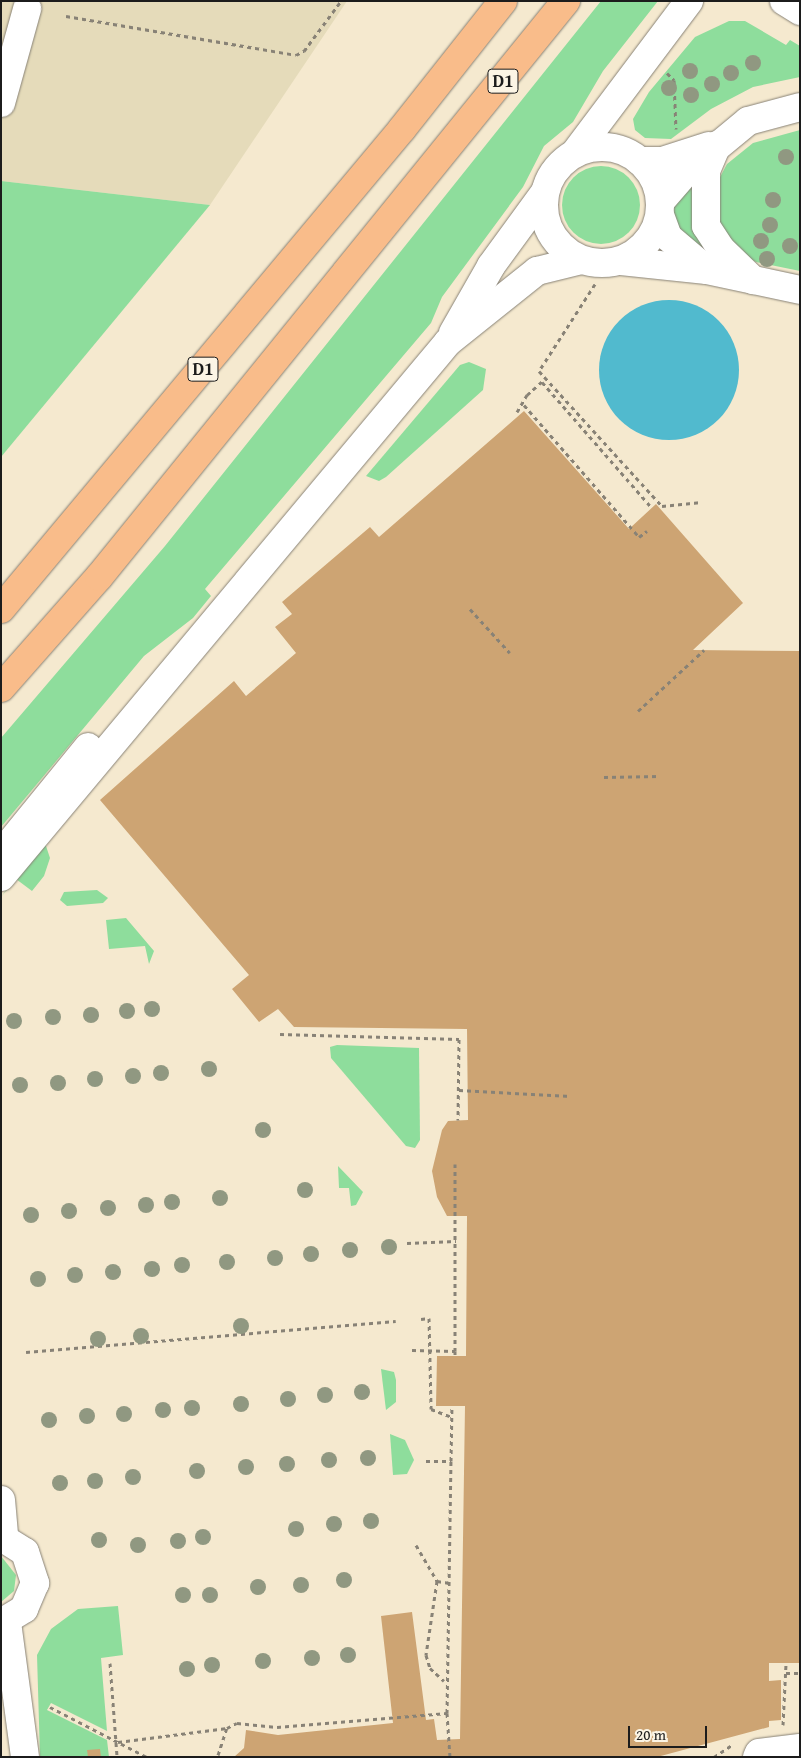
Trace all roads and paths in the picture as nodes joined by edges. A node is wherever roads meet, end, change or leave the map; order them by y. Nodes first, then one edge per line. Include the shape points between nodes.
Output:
1 (341, 1) edge
2 (503, 1) edge
3 (566, 1) edge
4 (689, 1) edge
5 (784, 1) edge
6 (28, 5) edge
7 (800, 11) edge
8 (66, 16) dead end
9 (1, 64) edge
10 (663, 68) dead end
11 (1, 103) edge
12 (800, 107) edge
13 (608, 113) junction
14 (682, 135) dead end
15 (718, 143) junction
16 (575, 153) junction
17 (632, 156) junction
18 (545, 192) junction
19 (660, 208) junction
20 (621, 260) junction
21 (590, 269) junction
22 (707, 270) junction
23 (754, 281) junction
24 (800, 290) edge
25 (452, 339) junction
26 (544, 380) junction
27 (524, 405) junction
28 (517, 412) dead end
29 (702, 502) dead end
30 (652, 508) dead end
31 (647, 530) dead end
32 (1, 609) edge
33 (470, 609) dead end
34 (198, 638) junction
35 (704, 650) dead end
36 (510, 653) dead end
37 (1, 688) edge
38 (638, 711) dead end
39 (660, 776) dead end
40 (604, 777) dead end
41 (1, 853) edge
42 (1, 877) edge
43 (280, 1034) dead end
44 (458, 1090) junction
45 (571, 1096) dead end
46 (458, 1120) dead end
47 (455, 1164) dead end
48 (456, 1240) junction
49 (407, 1243) dead end
50 (421, 1319) dead end
51 (396, 1321) dead end
52 (412, 1350) dead end
53 (432, 1350) junction
54 (455, 1350) junction
55 (26, 1352) dead end
56 (455, 1356) dead end
57 (452, 1406) dead end
58 (452, 1417) junction
59 (426, 1461) dead end
60 (451, 1461) junction
61 (1, 1500) edge
62 (2, 1537) edge
63 (416, 1545) dead end
64 (437, 1581) junction
65 (450, 1583) junction
66 (4, 1622) edge
67 (110, 1663) dead end
68 (786, 1663) dead end
69 (786, 1673) junction
70 (800, 1673) edge
71 (444, 1682) junction
72 (50, 1707) dead end
73 (446, 1713) junction
74 (227, 1728) junction
75 (791, 1738) edge
76 (118, 1742) junction
77 (747, 1751) edge
78 (218, 1755) dead end
79 (25, 1757) edge
80 (117, 1757) edge
81 (148, 1757) edge
82 (450, 1757) edge
83 (714, 1757) edge

1 - 8 path via 304,51 296,54
2 - 32 highway, D1 via 383,152
3 - 37 highway, D1 via 106,569
4 - 13 street via 624,85
5 - 7 street
6 - 9 street
6 - 11 street
10 - 14 path via 674,80 676,129
12 - 15 street via 748,121
13 - 16 street
13 - 17 street
15 - 17 street via 662,161
15 - 19 street
15 - 23 street via 706,172 706,226 721,249
16 - 17 street via 593,147
16 - 18 street via 556,169
17 - 19 street via 654,179
18 - 21 street via 544,215 552,236
18 - 25 street via 492,266
19 - 20 street via 647,242
19 - 22 street via 668,237
20 - 21 street
20 - 22 street
21 - 25 street via 537,271
21 - 26 path via 539,371
22 - 23 street
23 - 24 street
25 - 34 street
26 - 27 path via 527,395
26 - 29 path via 662,506
26 - 30 path
27 - 28 path
27 - 31 path via 639,537
33 - 36 path
34 - 41 street via 163,660
34 - 42 street
35 - 38 path
39 - 40 path
43 - 44 path via 459,1039
44 - 45 path
44 - 46 path
47 - 48 path
48 - 49 path
48 - 54 path
50 - 53 path via 429,1318
51 - 55 path
52 - 53 path
53 - 54 path
53 - 58 path via 431,1409
54 - 56 path
57 - 58 path
58 - 60 path
59 - 60 path
60 - 65 path
61 - 62 street
62 - 66 street via 25,1552 35,1575 29,1603
63 - 64 path
64 - 65 path
64 - 71 path via 426,1655 430,1668
65 - 71 path
66 - 79 street
67 - 76 path
68 - 69 path
69 - 70 path
69 - 75 path
71 - 73 path
72 - 76 path
73 - 74 path via 277,1727 237,1723
73 - 82 path
74 - 76 path
74 - 78 path
75 - 77 street via 759,1753
76 - 80 path
76 - 81 path
77 - 83 path

